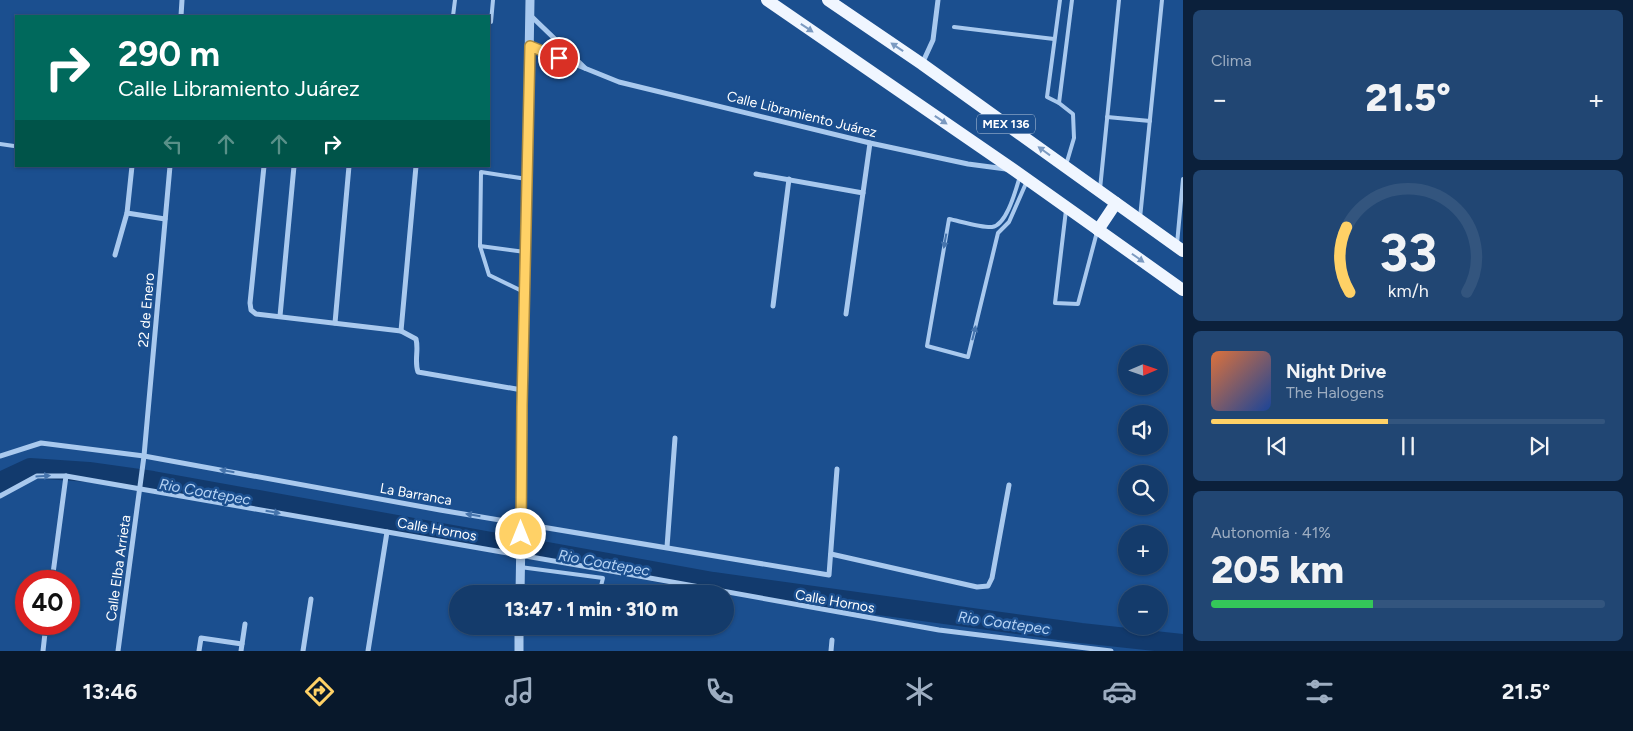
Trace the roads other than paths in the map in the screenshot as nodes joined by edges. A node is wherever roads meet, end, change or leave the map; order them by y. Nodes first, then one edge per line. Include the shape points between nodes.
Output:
1 (182, 0) edge
2 (455, 0) edge
3 (493, 0) edge
4 (530, 0) edge
5 (767, 0) edge
6 (828, 0) edge
7 (938, 0) edge
8 (1060, 0) edge
9 (1072, 0) edge
10 (1119, 0) edge
11 (1162, 0) edge
12 (181, 15) edge
13 (454, 15) edge
14 (530, 15) junction
15 (490, 22) edge
16 (954, 27) dead end
17 (1054, 39) junction
18 (530, 46) junction
19 (922, 64) junction
20 (587, 70) junction
21 (1059, 103) junction
22 (1107, 117) junction
23 (1150, 121) junction
24 (870, 143) junction
25 (0, 144) edge
26 (14, 146) dead end
27 (132, 167) edge
28 (170, 167) edge
29 (264, 167) edge
30 (294, 167) edge
31 (349, 167) edge
32 (416, 167) edge
33 (1065, 167) junction
34 (756, 174) dead end
35 (1021, 174) junction
36 (527, 179) junction
37 (789, 179) junction
38 (1183, 179) edge
39 (1100, 192) junction
40 (863, 193) junction
41 (1116, 203) junction
42 (1067, 207) junction
43 (127, 213) junction
44 (166, 219) junction
45 (1140, 220) junction
46 (1098, 230) junction
47 (480, 246) junction
48 (1180, 249) edge
49 (525, 252) junction
50 (115, 255) dead end
51 (1183, 290) edge
52 (524, 292) junction
53 (774, 306) dead end
54 (846, 314) dead end
55 (280, 316) junction
56 (335, 323) junction
57 (401, 331) junction
58 (522, 390) junction
59 (675, 438) dead end
60 (0, 456) edge
61 (144, 458) junction
62 (837, 469) dead end
63 (66, 476) junction
64 (1009, 485) dead end
65 (140, 486) junction
66 (0, 496) edge
67 (521, 523) junction
68 (387, 532) junction
69 (667, 547) junction
70 (521, 553) junction
71 (831, 554) junction
72 (520, 567) junction
73 (53, 570) edge
74 (520, 585) edge
75 (602, 585) edge
76 (311, 600) dead end
77 (245, 624) dead end
78 (45, 635) edge
79 (519, 635) edge
80 (832, 640) dead end
81 (242, 644) junction
82 (43, 651) edge
83 (118, 651) edge
84 (199, 651) edge
85 (241, 651) edge
86 (303, 651) edge
87 (368, 651) edge
88 (519, 651) edge
89 (831, 651) edge
90 (1111, 651) edge

1 - 12 street
2 - 13 lane
3 - 15 lane
4 - 14 street
5 -> 35 main road, MEX 136
19 -> 6 main road, MEX 136
7 - 19 street via 933,40
8 - 17 lane
9 - 21 lane
10 - 22 lane
11 - 23 lane
14 - 18 street
14 - 20 street, Calle Libramiento Juárez
16 - 17 lane
17 - 21 lane via 1046,97
18 - 20 street, Calle Libramiento Juárez
18 - 36 street
33 -> 19 main road, MEX 136
20 - 24 street, Calle Libramiento Juárez via 619,82
21 - 33 lane via 1073,114 1074,138
22 - 23 lane
22 - 39 lane
23 - 45 lane
24 - 35 street, Calle Libramiento Juárez
24 - 40 street
25 - 26 lane
27 - 43 street
28 - 44 street, 22 de Enero
29 - 55 street via 250,303 256,314
30 - 55 street
31 - 56 street
32 - 57 street
33 - 39 main road, MEX 136
34 - 37 street
35 -> 35 lane via 1000,224 992,227 949,219 927,346 968,356 998,233 1009,222
35 - 42 main road, MEX 136
36 - 47 lane via 481,172
36 - 49 street
37 - 40 street
37 - 53 street
38 - 48 lane
39 - 41 main road, MEX 136
40 - 54 street
41 - 45 main road, MEX 136
41 - 46 main road
42 - 46 main road, MEX 136
42 - 46 lane via 1055,303 1078,304
43 - 44 street
43 - 50 street
44 - 61 street, 22 de Enero
45 - 48 main road, MEX 136
46 -> 51 main road, MEX 136
47 - 49 lane
47 - 52 lane via 489,275
49 - 52 street
52 - 58 street
55 - 56 street
56 - 57 street
57 - 58 street via 416,339 418,372
58 - 67 street
59 - 69 street
60 - 61 street, La Barranca via 42,443
61 - 65 street, 22 de Enero
67 -> 61 street, La Barranca
62 - 71 street
63 - 65 street, Calle Hornos
66 -> 63 street, Calle Hornos via 37,476
63 - 73 street
64 - 71 street via 988,586 978,587
65 -> 68 street, Calle Hornos
65 - 83 street, Calle Elba Arrieta
67 - 69 street, La Barranca
67 - 70 street
68 - 70 street, Calle Hornos
68 - 87 street
69 - 71 street, La Barranca via 828,574
70 - 72 street
70 - 90 street, Calle Hornos via 939,630
72 - 74 street
72 - 75 lane via 604,578
76 - 86 street
77 - 81 street
78 - 82 street
79 - 88 street
80 - 89 street
81 - 84 street via 201,638
81 - 85 street

